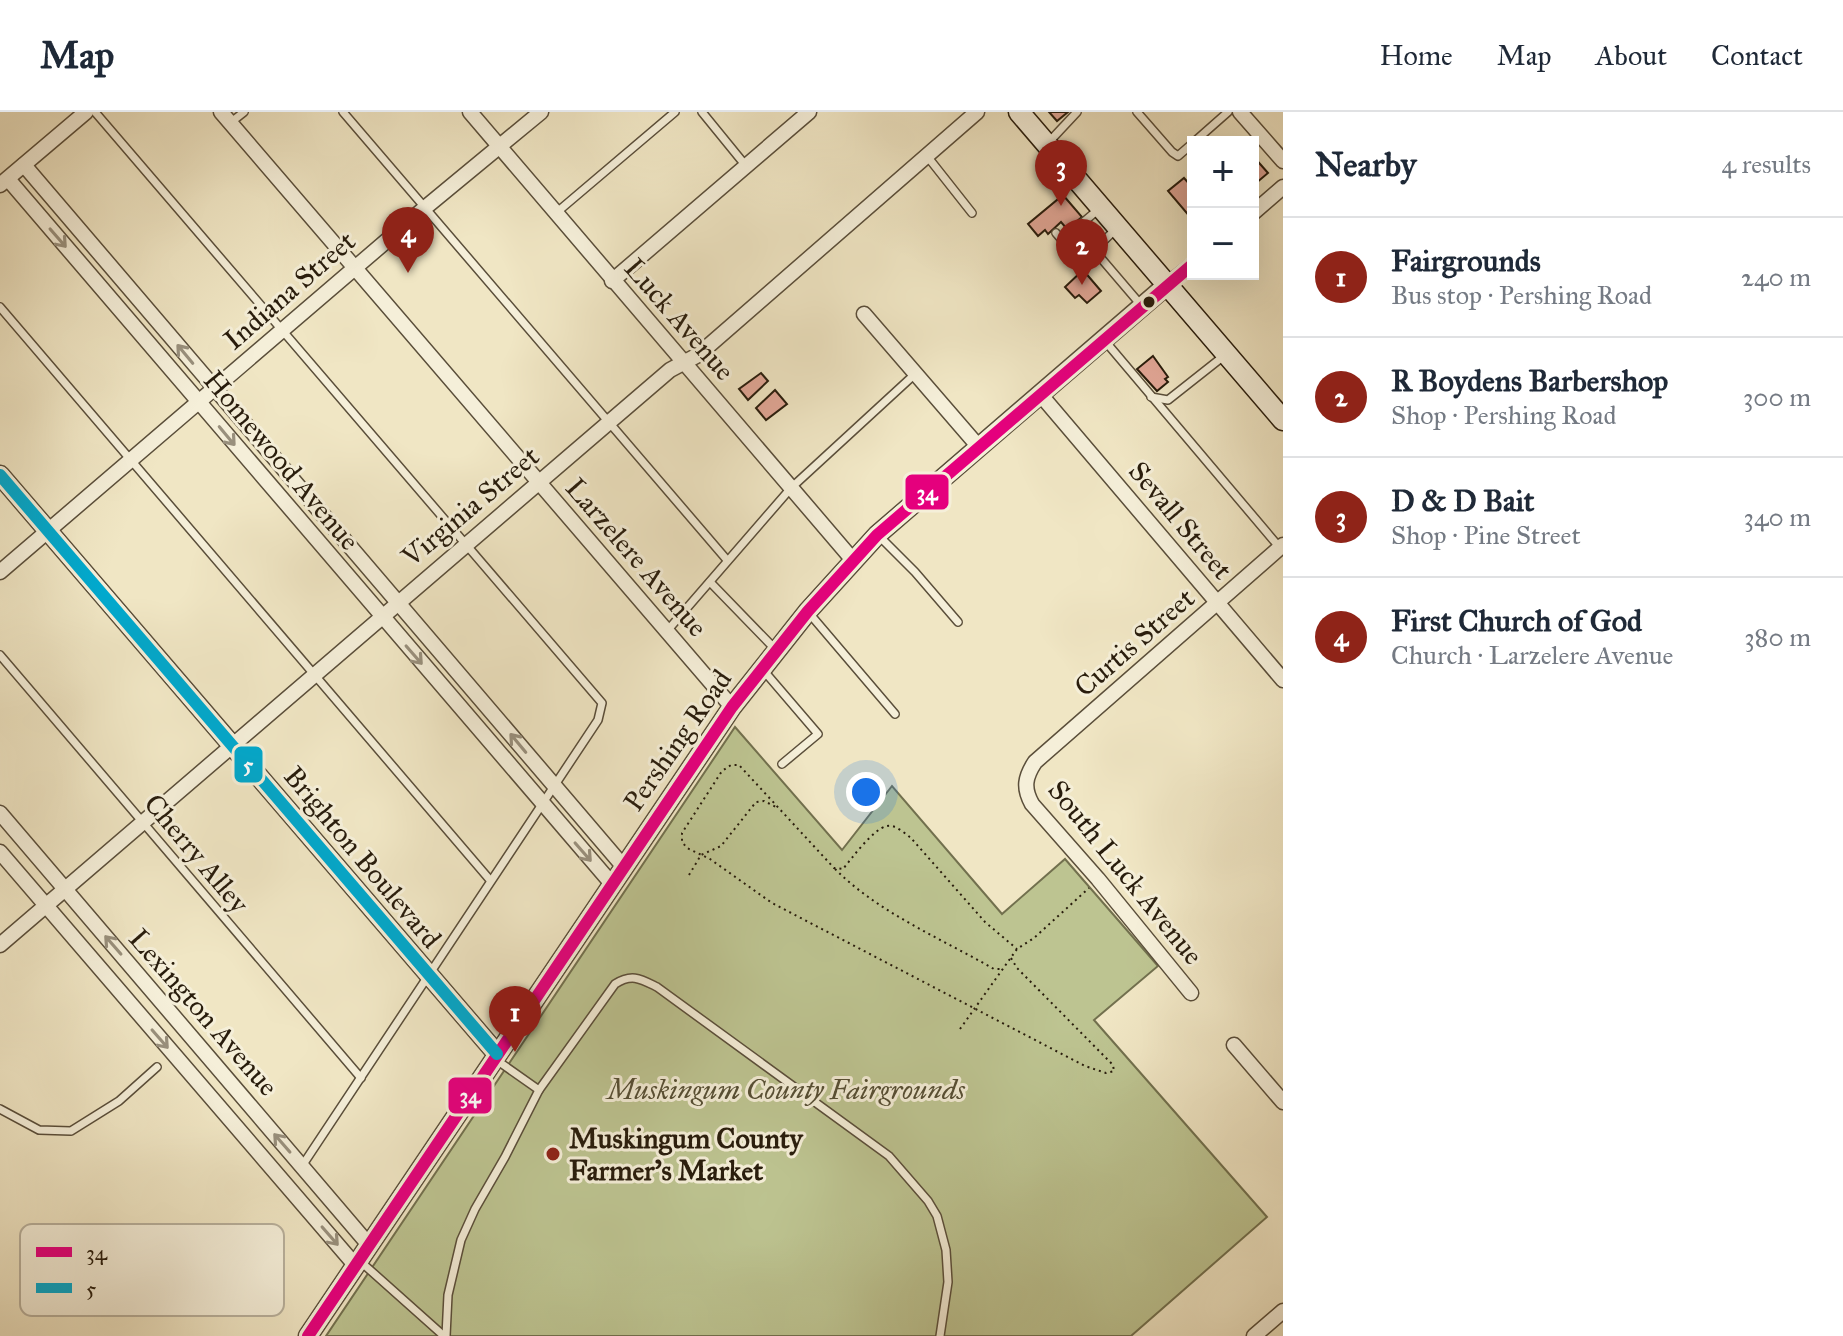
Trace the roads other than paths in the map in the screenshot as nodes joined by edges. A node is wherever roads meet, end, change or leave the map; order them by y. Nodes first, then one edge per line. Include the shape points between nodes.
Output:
1 (86, 112) edge
2 (95, 112) edge
3 (244, 112) edge
4 (343, 112) edge
5 (470, 112) edge
6 (541, 112) edge
7 (675, 112) edge
8 (702, 112) edge
9 (809, 112) edge
10 (977, 112) edge
11 (1077, 112) edge
12 (1137, 112) edge
13 (1228, 112) edge
14 (1240, 112) edge
15 (1022, 113) edge
16 (226, 118) edge
17 (1201, 136) edge
18 (1046, 144) junction
19 (499, 147) junction
20 (1187, 148) edge
21 (927, 156) junction
22 (1283, 161) edge
23 (24, 165) junction
24 (746, 166) junction
25 (4, 182) edge
26 (1283, 187) edge
27 (426, 207) junction
28 (1101, 208) junction
29 (1259, 208) edge
30 (556, 213) junction
31 (972, 213) dead end
32 (1118, 228) junction
33 (1056, 233) dead end
34 (355, 268) junction
35 (1187, 269) edge
36 (612, 281) junction
37 (1167, 285) junction
38 (1142, 306) junction
39 (0, 307) edge
40 (864, 314) dead end
41 (282, 330) junction
42 (1104, 339) junction
43 (1226, 354) junction
44 (684, 363) junction
45 (915, 374) junction
46 (215, 388) junction
47 (1040, 394) junction
48 (1151, 397) junction
49 (199, 402) junction
50 (1283, 420) edge
51 (609, 423) junction
52 (978, 446) junction
53 (131, 460) junction
54 (0, 475) edge
55 (539, 483) junction
56 (791, 488) junction
57 (48, 531) junction
58 (877, 535) junction
59 (466, 544) junction
60 (1282, 548) edge
61 (852, 559) junction
62 (727, 560) junction
63 (0, 572) edge
64 (710, 582) junction
65 (398, 602) junction
66 (1217, 603) junction
67 (808, 611) junction
68 (381, 617) junction
69 (958, 622) dead end
70 (666, 632) junction
71 (777, 651) junction
72 (0, 655) edge
73 (762, 669) junction
74 (314, 674) junction
75 (1283, 680) edge
76 (732, 707) junction
77 (895, 714) dead end
78 (231, 746) junction
79 (782, 764) dead end
80 (1025, 782) joint
81 (554, 785) junction
82 (542, 804) junction
83 (0, 813) edge
84 (143, 823) junction
85 (0, 852) edge
86 (623, 866) junction
87 (490, 880) junction
88 (612, 884) junction
89 (65, 889) junction
90 (46, 905) junction
91 (0, 945) edge
92 (427, 975) junction
93 (1191, 993) dead end
94 (1234, 1045) dead end
95 (496, 1057) junction
96 (157, 1067) dead end
97 (361, 1078) junction
98 (539, 1090) junction
99 (1283, 1102) edge
100 (0, 1109) edge
101 (302, 1166) junction
102 (361, 1257) junction
103 (1283, 1311) edge
104 (308, 1336) edge
105 (445, 1336) edge
106 (940, 1336) edge
107 (1254, 1336) edge

1 - 23 street
2 - 41 lane
3 - 16 lane
4 - 27 lane
5 - 19 street, Luck Avenue
6 - 19 street, Indiana Street
7 - 30 lane
8 - 24 lane
9 - 24 street
10 - 21 street, Virginia Street
11 - 18 lane
12 - 20 lane via 1172,152 1178,156
13 - 17 lane
14 - 22 street
15 - 18 main road
16 - 34 street, Larzelere Avenue
18 - 28 main road
19 - 27 street, Indiana Street
19 - 30 street, Luck Avenue
21 - 31 lane
21 - 44 street, Virginia Street
23 - 25 street
46 -> 23 street, Homewood Avenue
24 - 36 street
25 -> 49 street, Homewood Avenue
26 - 29 street
27 - 34 street, Indiana Street
27 - 51 lane
28 - 32 main road
28 - 33 lane via 1062,240
30 - 36 street, Luck Avenue
32 - 37 main road
32 - 38 lane via 1094,250
34 - 41 street, Indiana Street
34 - 55 street, Larzelere Avenue
35 - 37 street, Pershing Road
36 - 44 street, Luck Avenue
37 - 38 street, Pershing Road
37 - 43 main road
38 - 42 street, Pershing Road
39 - 53 lane
40 - 45 street
41 - 46 street, Indiana Street
41 - 59 lane
42 - 47 street, Pershing Road
42 - 48 lane
43 - 48 lane via 1168,400
43 - 50 main road
44 - 51 street, Virginia Street
44 - 56 street, Luck Avenue
45 - 52 street
45 - 56 lane
46 - 49 street, Indiana Street
46 - 65 street, Homewood Avenue
47 - 52 street, Pershing Road
47 - 66 street, Sevall Street
48 - 60 lane
49 - 53 street, Indiana Street
49 -> 68 street, Homewood Avenue
51 - 55 street, Virginia Street
51 - 62 lane
52 - 58 street, Pershing Road
53 - 57 street, Indiana Street
53 - 74 lane
54 - 57 street, Brighton Boulevard
55 - 59 street, Virginia Street
55 - 70 street, Larzelere Avenue
56 - 61 street, Luck Avenue
56 - 62 lane
57 - 63 street, Indiana Street
57 - 78 street, Brighton Boulevard
58 - 61 street, Pershing Road
58 - 69 lane
59 - 65 street, Virginia Street
59 - 81 lane via 602,703 598,720
60 - 66 street, Curtis Street
61 - 67 street, Pershing Road
62 - 64 lane
64 - 70 lane
64 - 71 lane
65 - 68 street, Virginia Street
81 -> 65 street, Homewood Avenue
66 - 75 street, Sevall Street
66 - 80 street, Curtis Street via 1035,762
67 - 71 street, Pershing Road
67 - 77 lane
68 - 74 street, Virginia Street
68 -> 82 street, Homewood Avenue
70 - 76 street, Larzelere Avenue
71 - 73 street, Pershing Road
72 - 84 lane, Cherry Alley
73 - 76 street, Pershing Road
73 - 79 lane via 818,734
74 - 78 street, Virginia Street
74 - 87 lane
76 - 86 street, Pershing Road
78 - 84 street, Virginia Street
78 - 92 street, Brighton Boulevard
80 - 93 street, South Luck Avenue via 1032,804
81 - 82 lane
81 - 86 street, Homewood Avenue
82 - 87 lane
82 -> 88 street, Homewood Avenue
83 - 89 street, Lexington Avenue
84 - 89 street, Virginia Street
84 - 97 lane, Cherry Alley
85 - 90 street, Lexington Avenue
86 - 88 street, Pershing Road
87 - 92 lane
88 - 95 street, Pershing Road
89 - 90 street, Virginia Street
101 -> 89 street, Lexington Avenue
90 - 91 street, Virginia Street
90 -> 102 street, Lexington Avenue
92 - 95 street, Brighton Boulevard
92 - 97 lane
94 - 99 street
95 - 98 lane
95 - 102 street, Pershing Road
96 - 100 lane via 119,1101 71,1131 39,1130
97 - 101 lane
98 - 105 lane via 461,1240
98 - 106 lane via 615,984 635,976 657,987 889,1156 928,1201 946,1250 948,1282
101 - 102 street, Lexington Avenue
102 - 104 street, Pershing Road
102 - 105 lane
103 - 107 street

